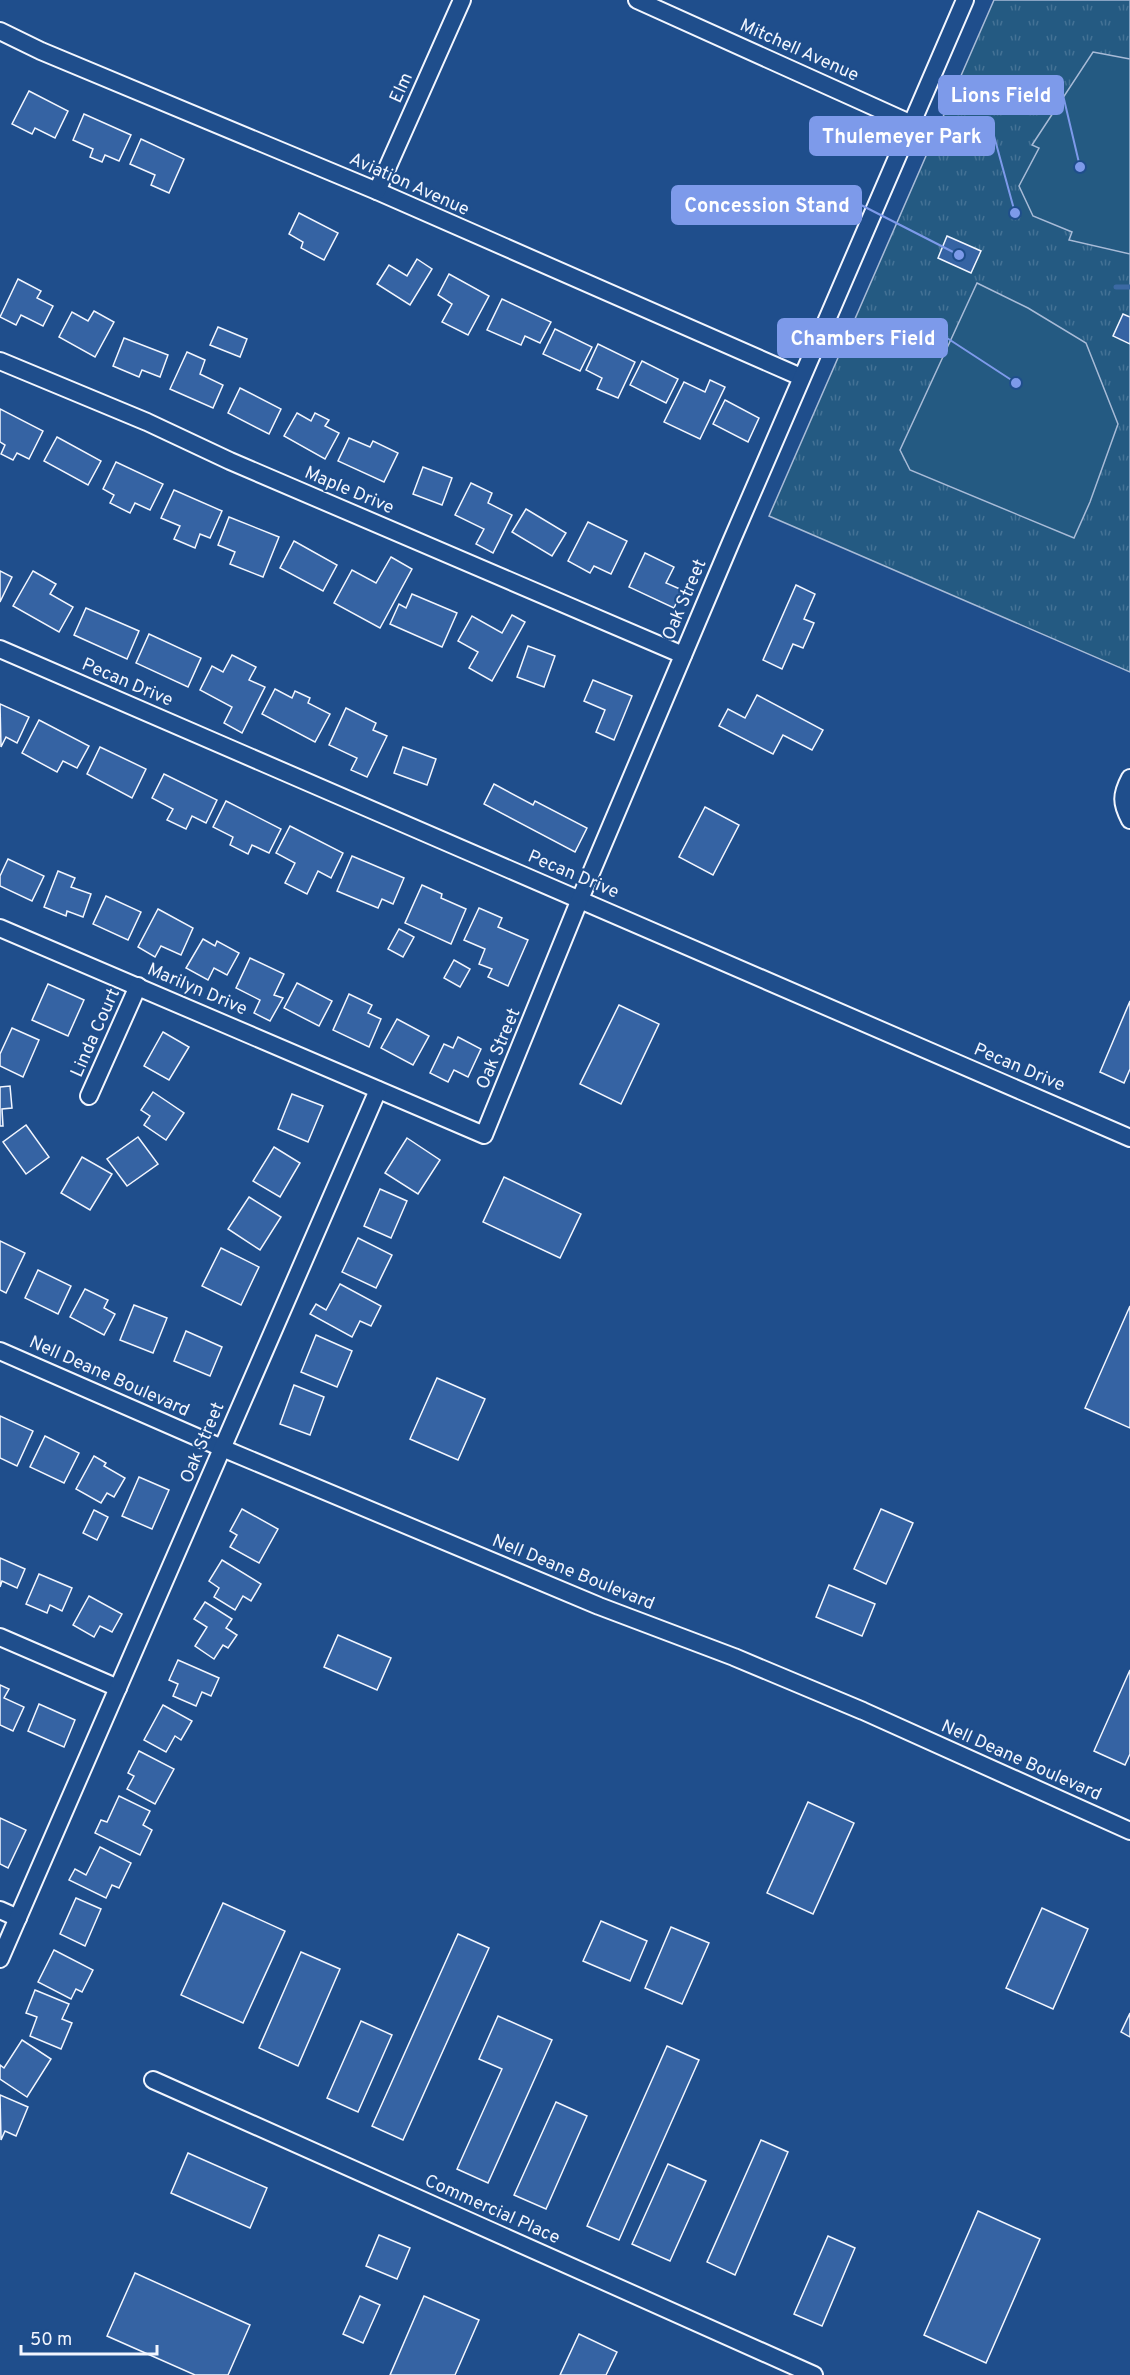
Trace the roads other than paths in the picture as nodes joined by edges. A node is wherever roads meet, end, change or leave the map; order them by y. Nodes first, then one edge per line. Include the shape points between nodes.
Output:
1 (462, 0) edge
2 (637, 0) edge
3 (965, 0) edge
4 (0, 31) edge
5 (912, 124) junction
6 (377, 191) junction
7 (0, 361) edge
8 (801, 377) junction
9 (0, 649) edge
10 (683, 655) junction
11 (1130, 778) edge
12 (1130, 820) edge
13 (580, 899) junction
14 (0, 928) edge
15 (138, 986) junction
16 (378, 1090) junction
17 (88, 1096) dead end
18 (1130, 1138) edge
19 (0, 1351) edge
20 (222, 1449) junction
21 (0, 1637) edge
22 (118, 1688) junction
23 (1130, 1831) edge
24 (0, 1910) edge
25 (18, 1918) junction
26 (0, 1959) edge
27 (153, 2080) dead end
28 (814, 2375) edge

1 - 6 street, Elm
2 - 5 street, Mitchell Avenue
3 - 5 street, Oak Street
4 - 6 street, Aviation Avenue
5 - 8 street, Oak Street
6 - 8 street, Aviation Avenue
7 - 10 street, Maple Drive
8 - 10 street, Oak Street
9 - 13 street, Pecan Drive
10 - 13 street, Oak Street
11 - 12 street via 1123,806
13 - 16 street, Oak Street via 484,1135
13 - 18 street, Pecan Drive
14 - 15 street, Marilyn Drive
15 - 16 street, Marilyn Drive
15 - 17 street, Linda Court
16 - 20 street, Oak Street
19 - 20 street, Nell Deane Boulevard
20 - 22 street, Oak Street
20 - 23 street, Nell Deane Boulevard via 863,1711
21 - 22 street
22 - 25 street, Oak Street
24 - 25 street
25 - 26 street, Oak Street
27 - 28 street, Commercial Place

